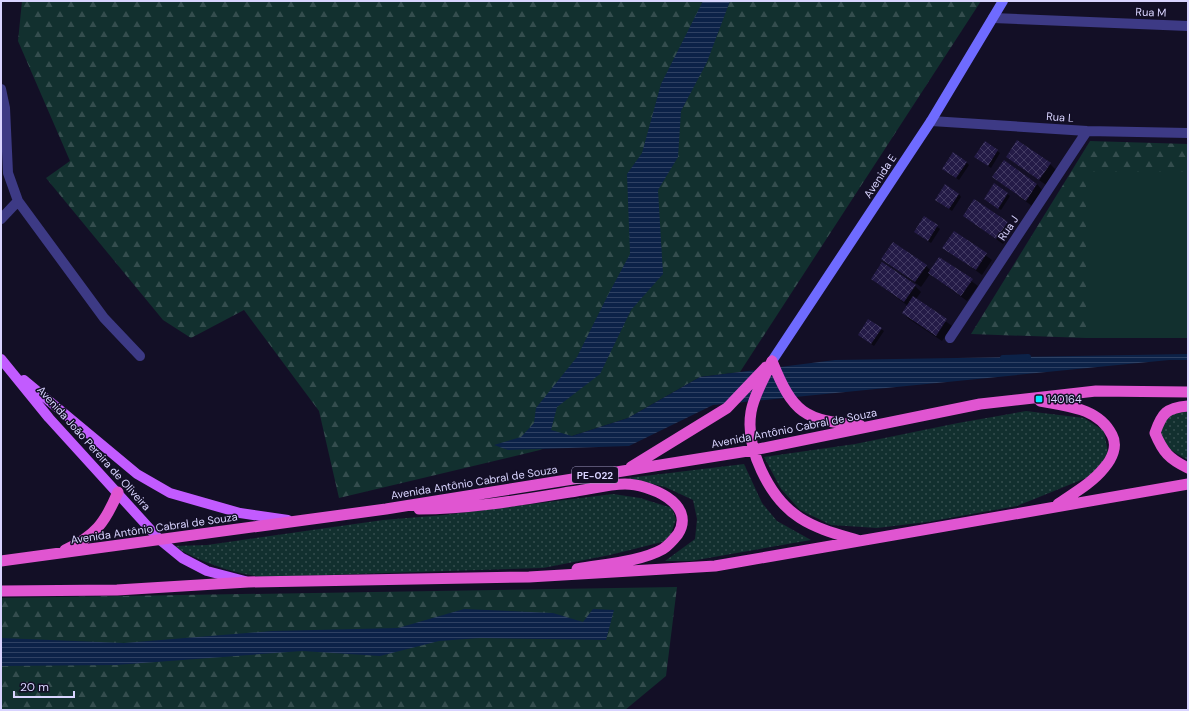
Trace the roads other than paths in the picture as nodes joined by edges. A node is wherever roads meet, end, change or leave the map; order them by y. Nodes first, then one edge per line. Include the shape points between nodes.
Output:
1 (1004, 1) edge
2 (993, 18) junction
3 (1188, 26) edge
4 (1, 89) edge
5 (931, 121) junction
6 (1087, 131) junction
7 (1188, 133) edge
8 (18, 201) junction
9 (1, 219) edge
10 (950, 338) dead end
11 (140, 356) dead end
12 (1, 359) edge
13 (772, 361) junction
14 (10, 369) junction
15 (1188, 392) edge
16 (1027, 398) junction
17 (1188, 406) edge
18 (875, 426) junction
19 (754, 450) junction
20 (1188, 468) edge
21 (625, 470) junction
22 (1188, 484) edge
23 (118, 492) junction
24 (1054, 507) junction
25 (386, 509) junction
26 (300, 522) junction
27 (160, 540) junction
28 (859, 540) junction
29 (54, 555) junction
30 (1, 561) edge
31 (529, 577) junction
32 (248, 582) junction
33 (1, 591) edge

1 - 2 main road, Avenida E
2 - 3 street, Rua M
2 - 5 main road, Avenida E
4 - 8 street via 5,108 8,173
5 - 6 street, Rua L
5 - 13 main road, Avenida E
6 - 7 street, Rua L
6 - 10 street, Rua J
8 - 9 street
8 - 11 street via 104,318
12 - 14 main road, Avenida João Pereira de Oliveira
13 - 18 highway via 782,385 802,411 816,419 832,423
13 - 19 highway via 751,412
13 - 21 highway via 727,408
14 - 23 main road, Avenida João Pereira de Oliveira via 49,418
14 - 26 main road, Avenida João Pereira de Oliveira via 137,474 170,492 240,513
15 - 16 highway, Avenida Antônio Cabral de Souza / PE-022 via 1096,391
16 - 18 highway, Avenida Antônio Cabral de Souza / PE-022 via 980,404
16 - 24 highway via 1094,414 1107,425 1115,441 1113,455 1104,469
17 - 20 highway via 1174,407 1161,417 1155,433 1162,450 1175,462
18 - 19 highway, Avenida Antônio Cabral de Souza / PE-022
19 - 21 highway, Avenida Antônio Cabral de Souza / PE-022
19 - 28 highway via 765,479 781,501 799,518 821,529
21 - 25 highway, Avenida Antônio Cabral de Souza / PE-022
22 - 24 highway
23 - 27 main road, Avenida João Pereira de Oliveira
23 - 29 highway via 110,510 93,534
24 - 28 highway
25 - 26 highway, Avenida Antônio Cabral de Souza / PE-022
25 - 31 highway via 435,509 527,499 624,484 646,487 664,495 676,504 683,518 674,540 645,556
26 - 27 highway, Avenida Antônio Cabral de Souza / PE-022
27 - 29 highway, Avenida Antônio Cabral de Souza / PE-022
27 - 32 main road, Avenida João Pereira de Oliveira via 182,558 207,571
28 - 31 highway via 715,566
29 - 30 highway, Avenida Antônio Cabral de Souza / PE-022
31 - 32 highway
32 - 33 highway via 117,590

